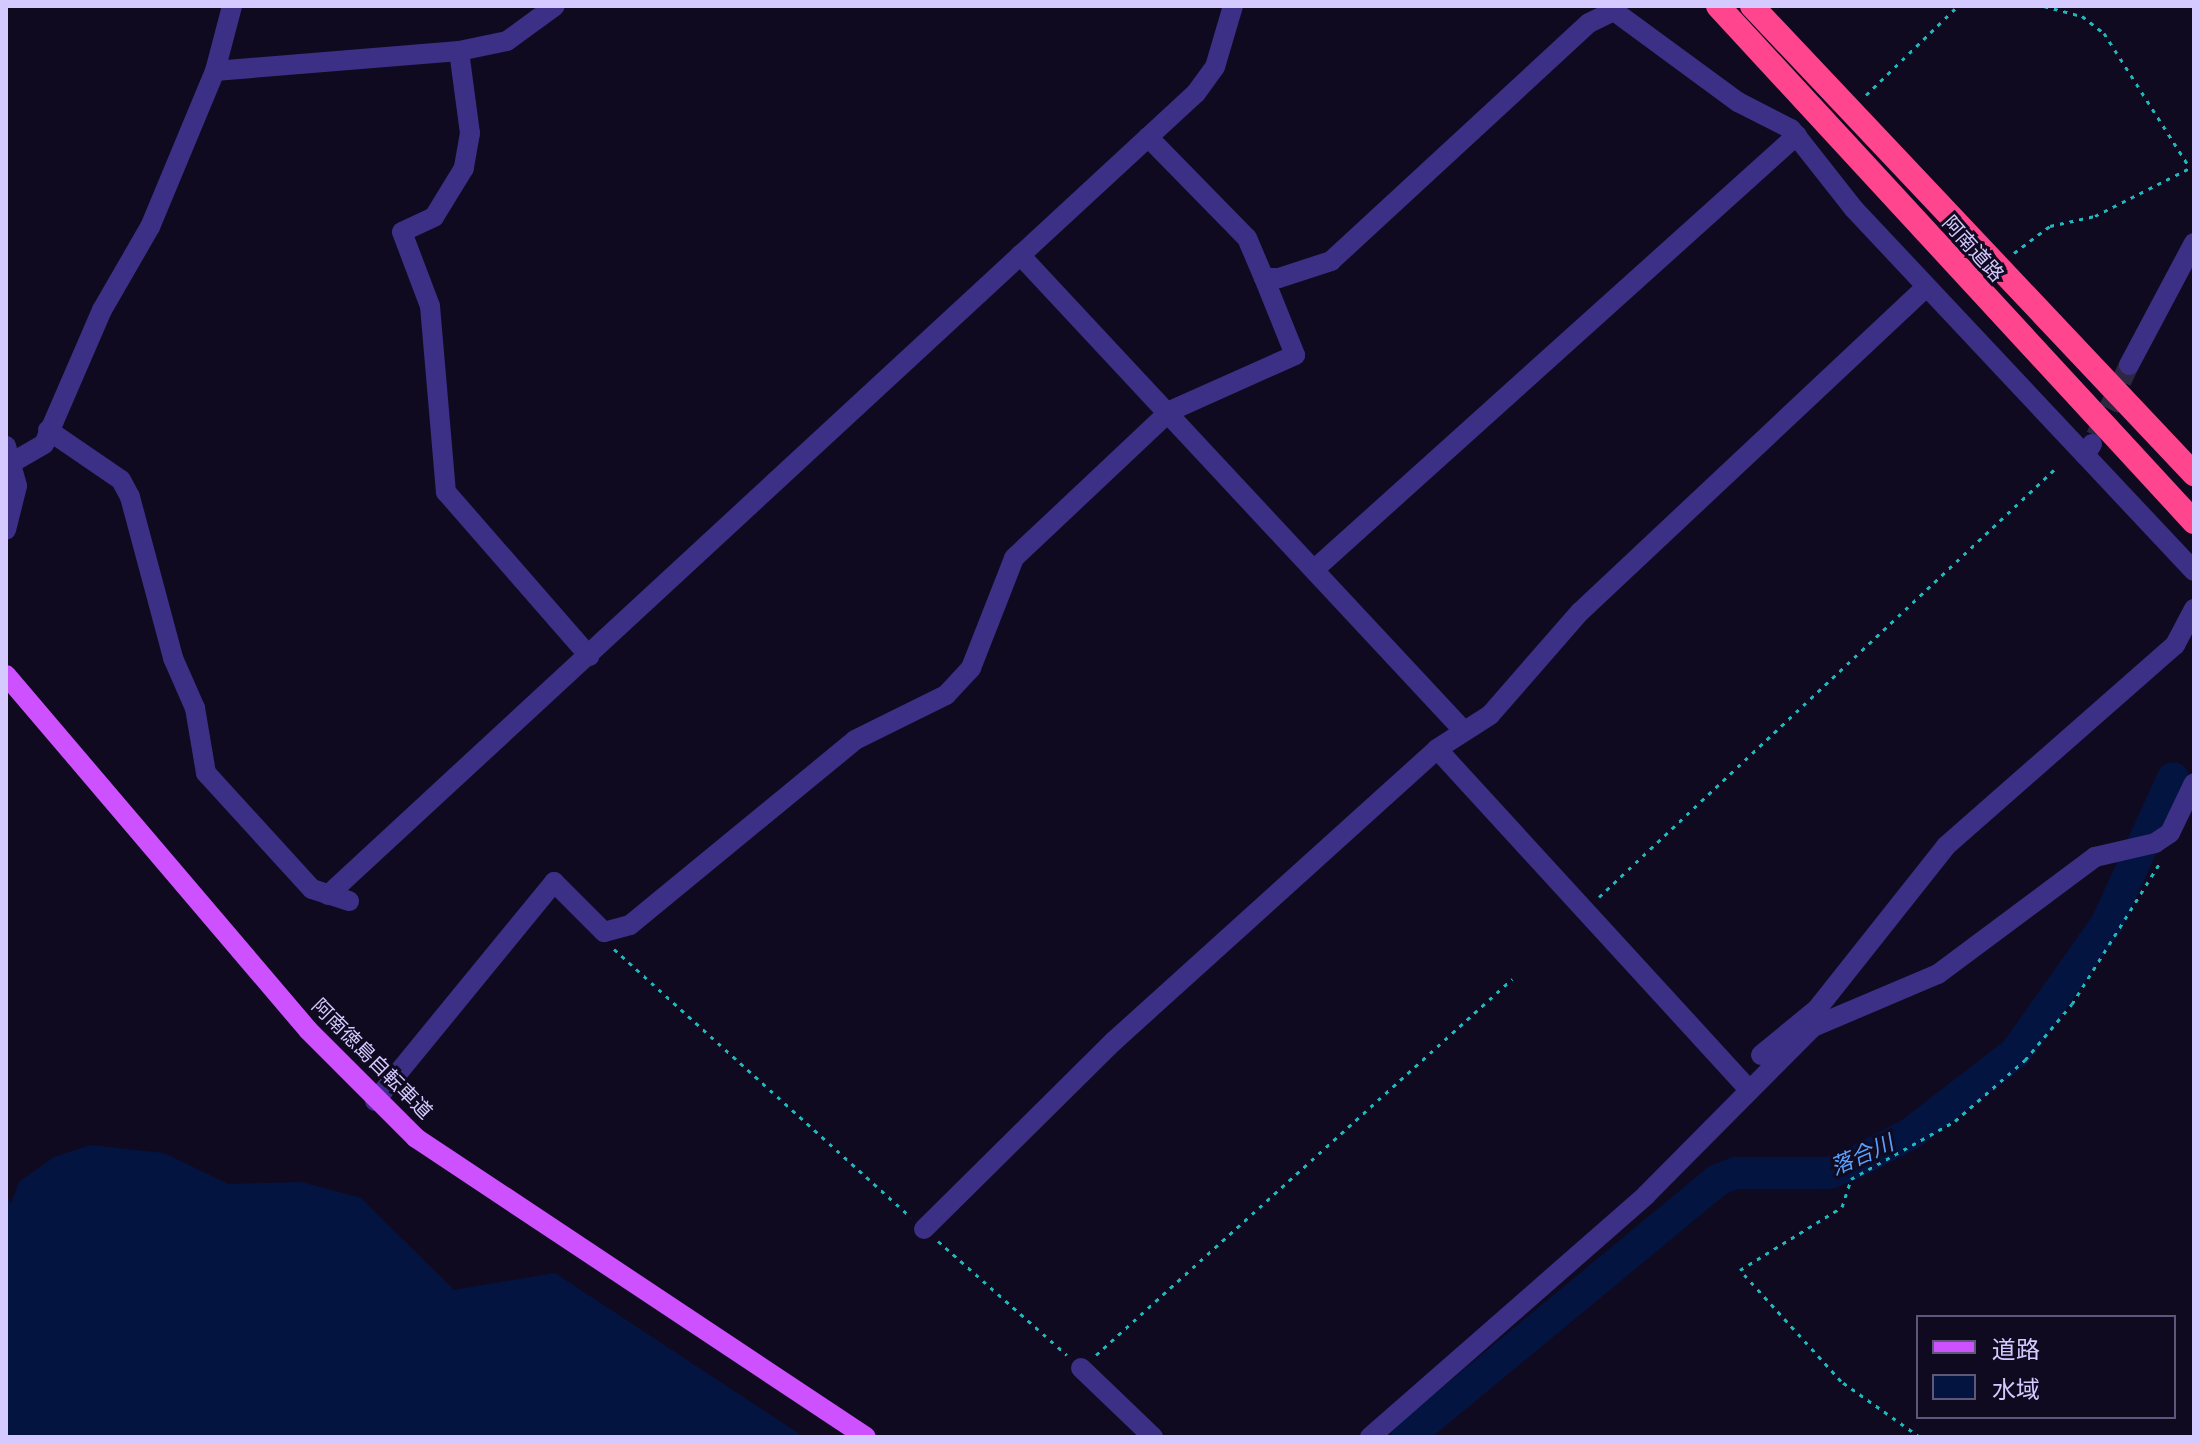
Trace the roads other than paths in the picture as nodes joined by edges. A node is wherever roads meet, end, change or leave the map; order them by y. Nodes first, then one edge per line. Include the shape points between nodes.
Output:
1 (232, 6) edge
2 (555, 6) edge
3 (1233, 6) edge
4 (1718, 6) edge
5 (1752, 6) edge
6 (459, 51) junction
7 (215, 71) junction
8 (1851, 112) junction
9 (1832, 128) junction
10 (1148, 137) junction
11 (1804, 142) junction
12 (2194, 243) edge
13 (1020, 255) junction
14 (1264, 278) junction
15 (1926, 287) junction
16 (2129, 365) tunnel mouth
17 (1170, 411) junction
18 (48, 430) junction
19 (20, 454) edge
20 (2194, 474) edge
21 (2194, 522) edge
22 (6, 530) edge
23 (1316, 568) junction
24 (2194, 571) edge
25 (2194, 609) edge
26 (589, 656) junction
27 (6, 675) edge
28 (1462, 729) junction
29 (1437, 749) junction
30 (2194, 783) edge
31 (328, 895) junction
32 (349, 901) dead end
33 (1743, 1083) junction
34 (375, 1101) junction
35 (924, 1229) road end
36 (1081, 1368) road end
37 (866, 1437) edge
38 (1153, 1437) edge
39 (1370, 1437) edge

1 - 7 street
2 - 6 street via 507,41
3 - 10 street via 1215,67
4 - 9 highway, 阿南道路
5 - 8 highway, 阿南道路
6 - 7 street
6 - 26 street via 470,133 464,168 434,217 402,232 430,306 446,492
7 - 18 street via 150,227
8 - 9 street
8 - 20 highway, 阿南道路
9 - 11 street
9 - 21 highway, 阿南道路
10 - 13 street
10 - 14 street via 1247,238
11 - 14 street via 1738,102 1614,11 1589,23 1331,261
11 - 15 street
11 - 23 street
12 - 16 street
13 - 17 street
13 - 26 street
14 - 17 street via 1295,355
15 - 24 street via 2089,449
15 - 28 street via 1580,612 1490,715
17 - 23 street
17 - 34 street via 1014,558 971,668 946,695 855,740 630,925 604,932 554,882
18 - 19 street
18 - 31 street via 121,480 130,497 173,658 195,708 206,773 312,889
19 - 22 street
23 - 28 street
25 - 33 street via 2175,645 1946,846 1817,1009 1783,1032
26 - 31 street
27 - 34 main road, 阿南徳島自転車道
28 - 29 street
29 - 33 street
29 - 35 street via 1114,1041
30 - 33 street via 2157,841 2095,857 1938,974 1813,1027
31 - 32 street
33 - 39 street via 1646,1195
34 - 37 main road, 阿南徳島自転車道 via 472,1177
36 - 38 street

